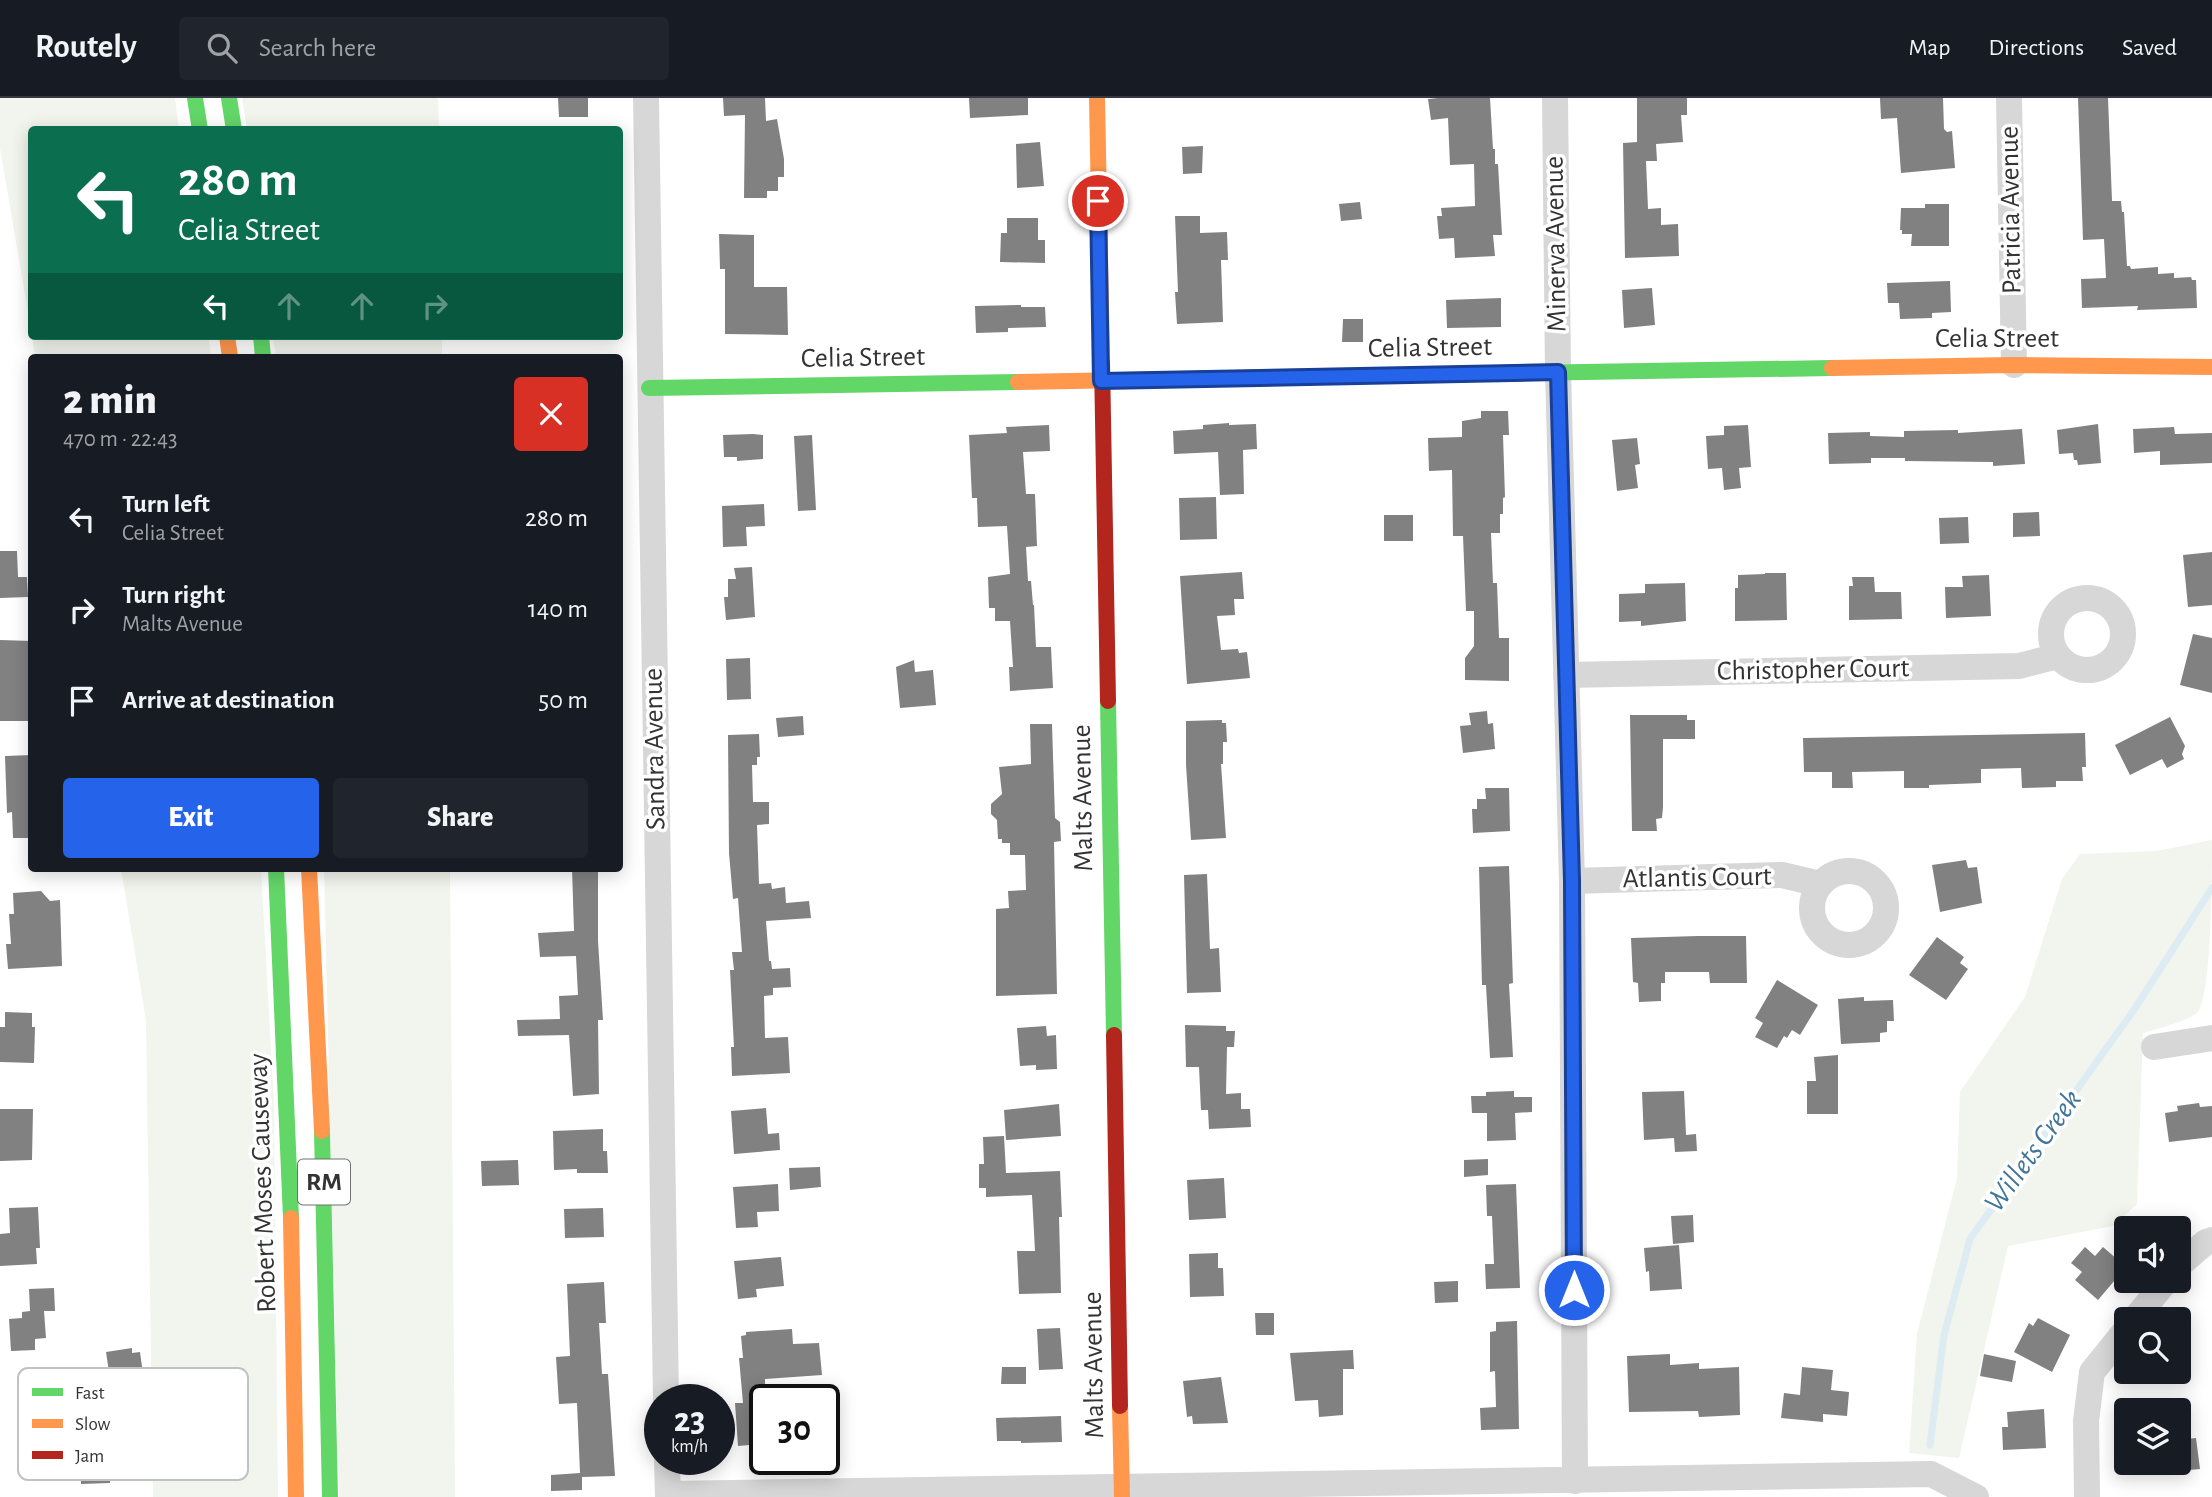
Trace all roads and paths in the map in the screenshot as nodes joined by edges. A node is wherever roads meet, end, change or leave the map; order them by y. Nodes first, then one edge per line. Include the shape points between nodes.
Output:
1 (195, 98) edge
2 (229, 98) edge
3 (646, 98) edge
4 (1097, 98) edge
5 (1555, 98) edge
6 (2009, 98) edge
7 (199, 126) edge
8 (233, 126) edge
9 (2014, 365) junction
10 (2212, 367) edge
11 (1558, 372) junction
12 (1101, 381) junction
13 (649, 388) junction
14 (2058, 656) dead end
15 (1566, 675) junction
16 (276, 872) edge
17 (309, 872) edge
18 (1572, 881) junction
19 (1820, 884) dead end
20 (2212, 1038) edge
21 (2154, 1047) dead end
22 (2212, 1240) edge
23 (2191, 1255) edge
24 (2156, 1293) edge
25 (2145, 1307) edge
26 (2114, 1344) edge
27 (666, 1384) edge
28 (667, 1475) edge
29 (1575, 1481) junction
30 (1122, 1492) edge
31 (668, 1496) edge
32 (296, 1497) edge
33 (330, 1497) edge
34 (1976, 1497) edge
35 (2087, 1497) edge

1 - 7 main road
2 - 8 main road
3 - 13 street, Sandra Avenue
4 - 12 main road, Malts Avenue
5 - 11 street, Minerva Avenue
6 - 9 street, Patricia Avenue
9 - 10 main road, Celia Street
9 - 11 main road, Celia Street
11 - 12 main road, Celia Street
11 - 15 street, Minerva Avenue
12 - 13 main road, Celia Street
12 - 30 main road, Malts Avenue
13 - 27 street, Sandra Avenue
14 - 15 street, Christopher Court via 2019,666
15 - 18 street, Minerva Avenue
16 - 32 main road, Robert Moses Causeway / RM via 290,1154
17 - 33 main road, RM via 325,1207
18 - 19 street, Atlantis Court via 1782,876
18 - 29 street, Minerva Avenue
20 - 21 street
22 - 23 street
24 - 25 street
26 - 35 street via 2092,1372 2086,1421
28 - 31 street
29 - 30 street
29 - 34 street via 1931,1474
30 - 31 street

